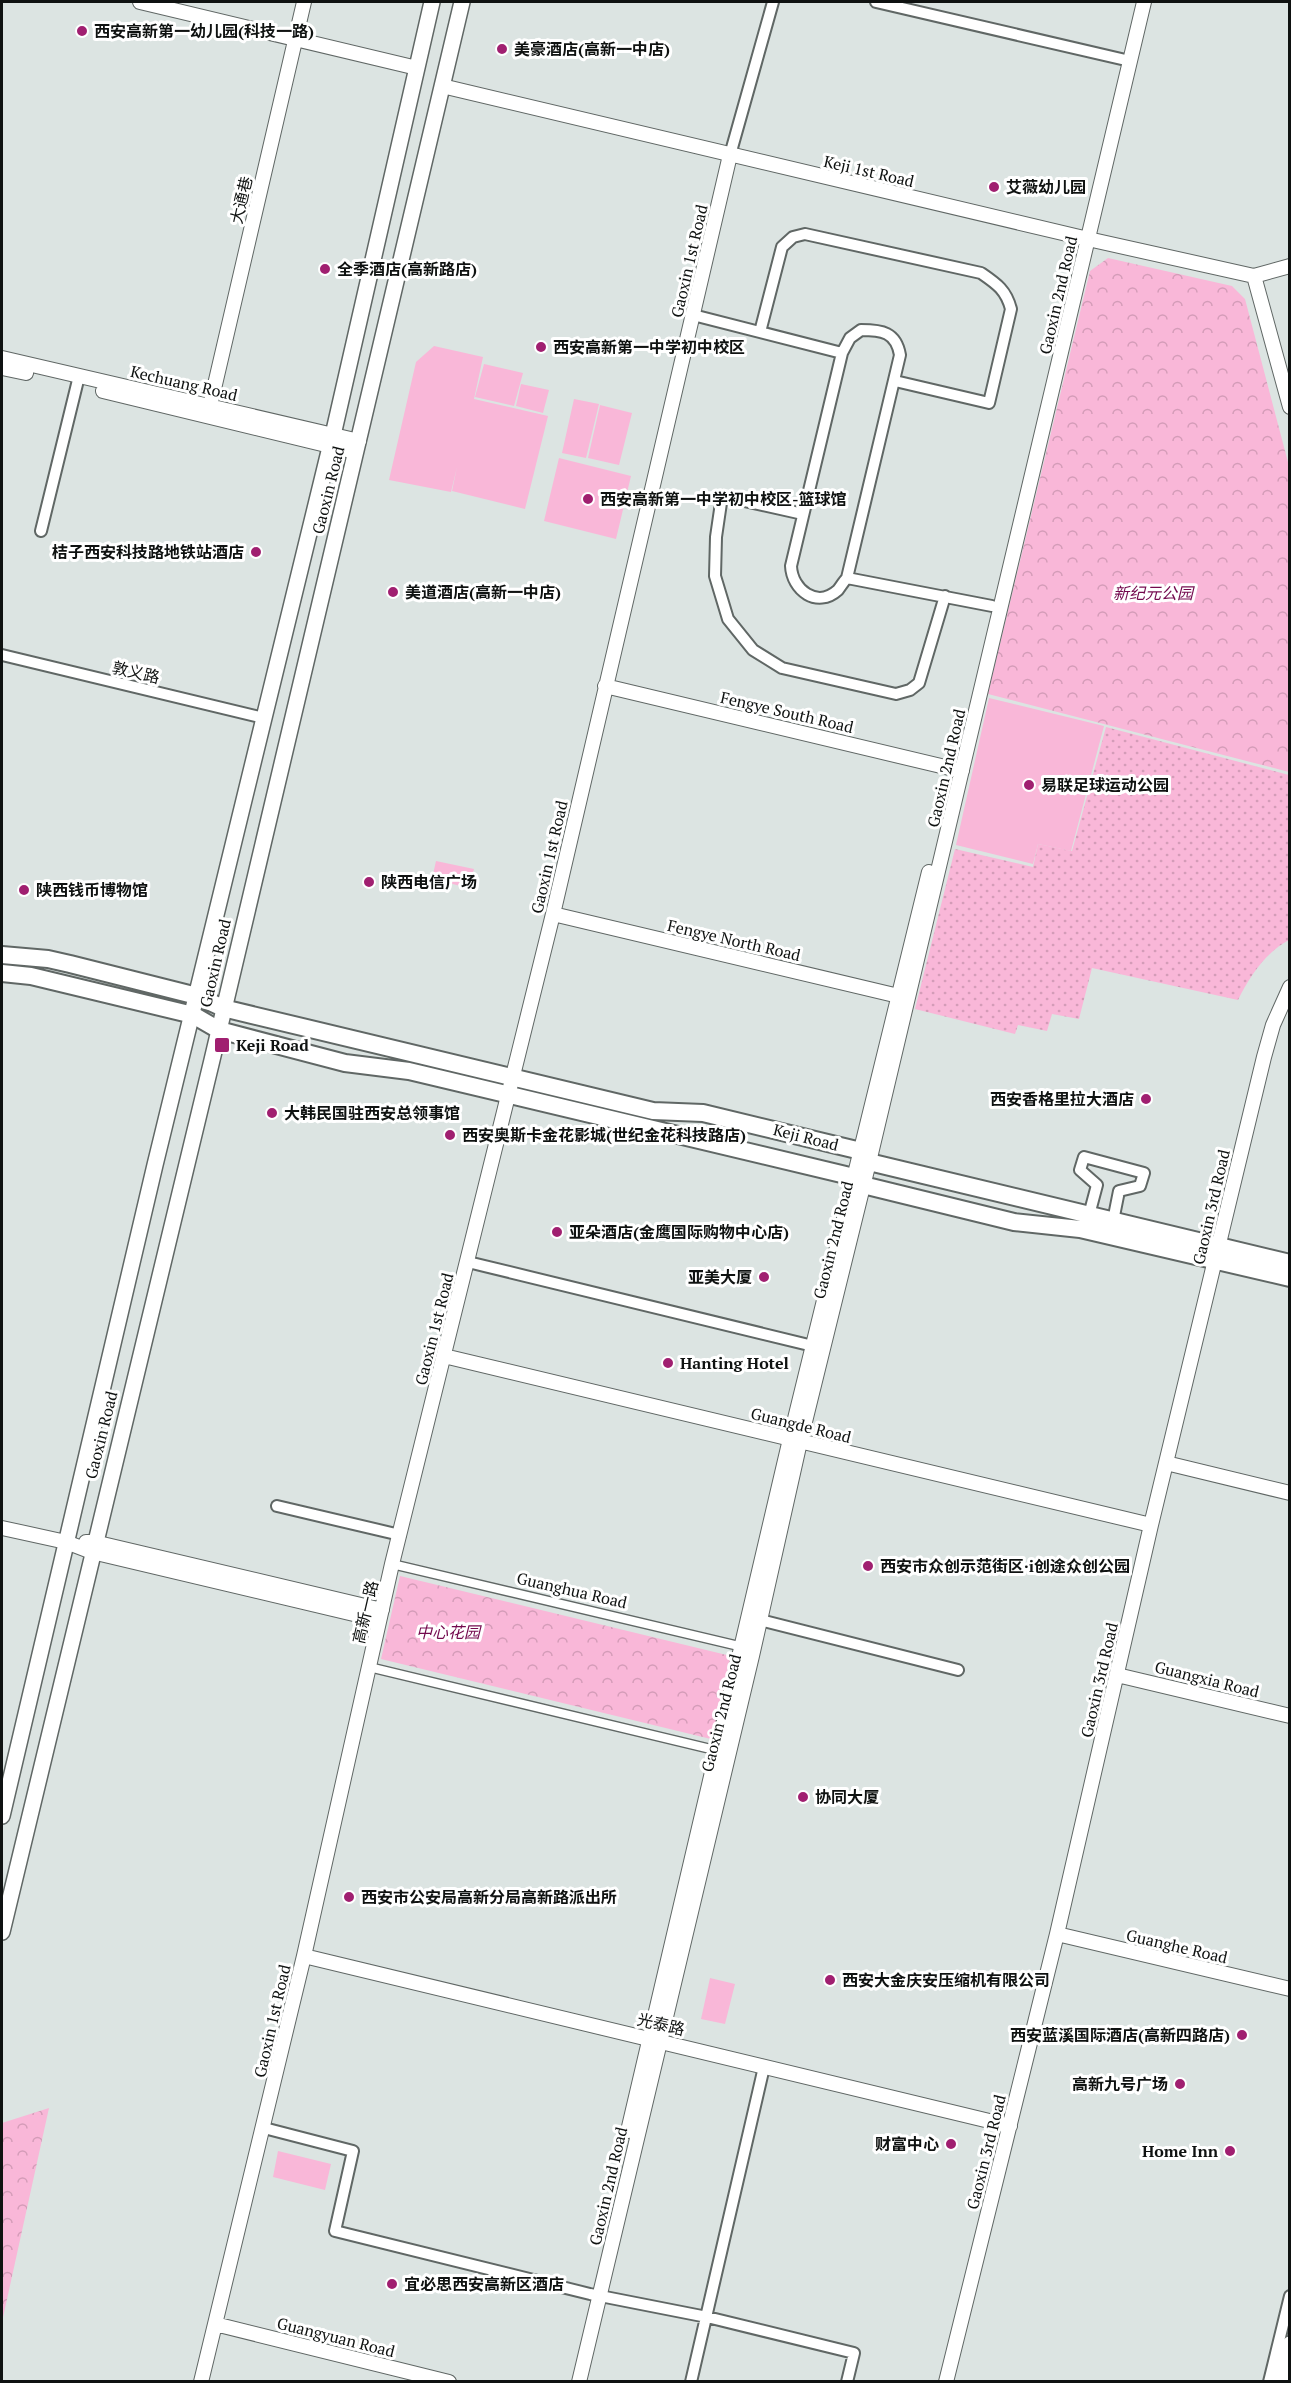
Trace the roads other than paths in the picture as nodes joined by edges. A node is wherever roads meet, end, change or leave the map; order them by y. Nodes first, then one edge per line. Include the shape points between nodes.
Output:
1 (140, 2) edge
2 (304, 2) edge
3 (432, 2) edge
4 (462, 2) edge
5 (772, 2) edge
6 (876, 2) edge
7 (1134, 2) edge
8 (1144, 2) edge
9 (296, 38) junction
10 (1126, 60) junction
11 (417, 68) junction
12 (442, 86) junction
13 (730, 155) junction
14 (1084, 238) junction
15 (1290, 266) edge
16 (1254, 276) junction
17 (693, 315) junction
18 (760, 332) junction
19 (842, 353) junction
20 (2, 358) edge
21 (2, 368) edge
22 (78, 380) junction
23 (894, 381) junction
24 (210, 406) junction
25 (1290, 407) edge
26 (332, 440) junction
27 (357, 446) junction
28 (803, 514) junction
29 (41, 531) dead end
30 (847, 578) junction
31 (945, 596) junction
32 (992, 606) junction
33 (2, 655) edge
34 (605, 686) junction
35 (264, 718) junction
36 (958, 770) junction
37 (553, 914) junction
38 (2, 955) edge
39 (2, 973) edge
40 (1290, 987) edge
41 (197, 996) junction
42 (903, 998) junction
43 (224, 1008) junction
44 (192, 1015) junction
45 (219, 1030) junction
46 (510, 1085) junction
47 (865, 1157) junction
48 (859, 1181) junction
49 (1089, 1215) junction
50 (1113, 1221) junction
51 (1217, 1253) junction
52 (468, 1262) junction
53 (1290, 1263) edge
54 (1290, 1278) edge
55 (813, 1346) junction
56 (444, 1356) junction
57 (795, 1440) junction
58 (1166, 1463) junction
59 (1290, 1492) edge
60 (277, 1506) dead end
61 (1151, 1525) junction
62 (2, 1528) edge
63 (400, 1535) junction
64 (66, 1542) junction
65 (93, 1547) junction
66 (392, 1564) junction
67 (381, 1615) junction
68 (760, 1620) junction
69 (743, 1647) junction
70 (369, 1666) junction
71 (958, 1670) dead end
72 (1117, 1675) junction
73 (1290, 1716) edge
74 (719, 1751) junction
75 (2, 1816) edge
76 (2, 1932) edge
77 (1057, 1934) junction
78 (304, 1956) junction
79 (1290, 1989) edge
80 (655, 2040) junction
81 (764, 2067) junction
82 (1010, 2126) junction
83 (264, 2127) junction
84 (595, 2294) junction
85 (1290, 2296) edge
86 (707, 2317) junction
87 (215, 2324) junction
88 (1290, 2344) edge
89 (1280, 2380) edge
90 (201, 2382) edge
91 (449, 2382) edge
92 (570, 2382) edge
93 (579, 2382) edge
94 (691, 2382) edge
95 (848, 2382) edge
96 (946, 2382) edge

1 - 9 street
2 - 9 street, 大通巷
3 - 11 main road, Gaoxin Road
4 - 12 main road, Gaoxin Road
5 - 13 street
6 - 10 street
7 - 10 street, Gaoxin 2nd Road
8 - 10 street, Gaoxin 2nd Road
9 - 11 street
9 - 24 street, 大通巷
10 - 14 street, Gaoxin 2nd Road
11 - 26 main road, Gaoxin Road
12 - 13 street, Keji 1st Road
12 - 27 main road, Gaoxin Road
13 - 14 street, Keji 1st Road
13 - 17 street, Gaoxin 1st Road
14 - 16 street, Keji 1st Road
14 - 32 street, Gaoxin 2nd Road
14 - 36 street, Gaoxin 2nd Road
15 - 16 street, Keji 1st Road
16 - 25 street
17 - 18 street
17 - 34 street, Gaoxin 1st Road
18 - 19 street
18 - 23 street via 783,247 793,237 805,234 981,273 1001,286 1011,309 989,403
19 - 23 street via 850,338 861,330 879,330 891,336 900,355
19 - 28 street
20 - 22 street, Kechuang Road
21 - 22 street, Kechuang Road
22 - 24 street, Kechuang Road
22 - 26 street, Kechuang Road
22 - 29 street
23 - 30 street
24 - 26 street, Kechuang Road
26 - 27 street, Kechuang Road
26 - 35 main road, Gaoxin Road
27 - 43 main road, Gaoxin Road
28 - 30 street via 791,566 796,586 807,596 824,597
28 - 31 street via 722,496 716,537 715,576 728,619 753,650 782,669 896,694 910,690 919,682
30 - 31 street
31 - 32 street
32 - 36 street, Gaoxin 2nd Road
33 - 35 street, 敦义路
34 - 36 street, Fengye South Road
34 - 37 street, Gaoxin 1st Road
35 - 41 main road, Gaoxin Road
36 - 42 street, Gaoxin 2nd Road
37 - 42 street, Fengye North Road
37 - 46 street, Gaoxin 1st Road
38 - 41 main road, Keji Road via 48,959
39 - 44 main road via 31,976
40 - 51 street, Gaoxin 3rd Road via 1264,1057
41 - 43 main road, Keji Road
41 - 44 main road, Gaoxin Road
42 - 47 street, Gaoxin 2nd Road
43 - 45 main road, Gaoxin Road
43 - 46 main road, Keji Road
44 - 45 main road, Keji Road
44 - 64 main road, Gaoxin Road
45 - 46 main road, Keji Road via 345,1063
45 - 65 main road, Gaoxin Road
46 - 47 main road, Keji Road via 653,1111 703,1113
46 - 48 main road, Keji Road
46 - 52 street, Gaoxin 1st Road
47 - 48 street, Gaoxin 2nd Road
47 - 49 main road, Keji Road
48 - 51 main road, Keji Road via 1014,1222 1080,1229
48 - 55 street, Gaoxin 2nd Road
48 - 57 street, Gaoxin 2nd Road
49 - 50 main road, Keji Road
49 - 50 street via 1097,1185 1080,1170 1084,1157 1144,1173 1140,1186 1119,1191
50 - 51 main road, Keji Road
51 - 53 main road, Keji Road
51 - 54 main road, Keji Road
51 - 58 street, Gaoxin 3rd Road
52 - 55 street
52 - 56 street, Gaoxin 1st Road
55 - 57 street, Gaoxin 2nd Road
56 - 57 street, Guangde Road
56 - 63 street, Gaoxin 1st Road
57 - 61 street, Guangde Road
57 - 68 street, Gaoxin 2nd Road
57 - 69 street, Gaoxin 2nd Road
58 - 59 street
58 - 61 street, Gaoxin 3rd Road
60 - 63 street
61 - 72 street, Gaoxin 3rd Road
62 - 64 street
63 - 66 street, Gaoxin 1st Road
64 - 65 street
64 - 75 main road, Gaoxin Road
65 - 67 street
65 - 76 main road, Gaoxin Road
66 - 67 street, 高新一路
66 - 69 street, Guanghua Road
67 - 70 street, 高新一路
68 - 71 street
68 - 80 street, Gaoxin 2nd Road
69 - 74 street, Gaoxin 2nd Road
70 - 74 street
70 - 78 street, Gaoxin 1st Road
72 - 73 street, Guangxia Road
72 - 77 street, Gaoxin 3rd Road
74 - 80 street, Gaoxin 2nd Road
77 - 79 street, Guanghe Road
77 - 82 street, Gaoxin 3rd Road
78 - 80 street, 光泰路
78 - 83 street, Gaoxin 1st Road
80 - 81 street, 光泰路
80 - 84 street, Gaoxin 2nd Road
81 - 82 street, 光泰路
81 - 86 street
82 - 96 street, Gaoxin 3rd Road
83 - 84 street via 353,2151 335,2231
83 - 87 street, Gaoxin 1st Road
84 - 86 street
84 - 92 street, Gaoxin 2nd Road
84 - 93 street, Gaoxin 2nd Road
85 - 89 street
86 - 94 street
86 - 95 street via 854,2353
87 - 90 street, Gaoxin 1st Road
87 - 91 street, Guangyuan Road
88 - 89 main road

